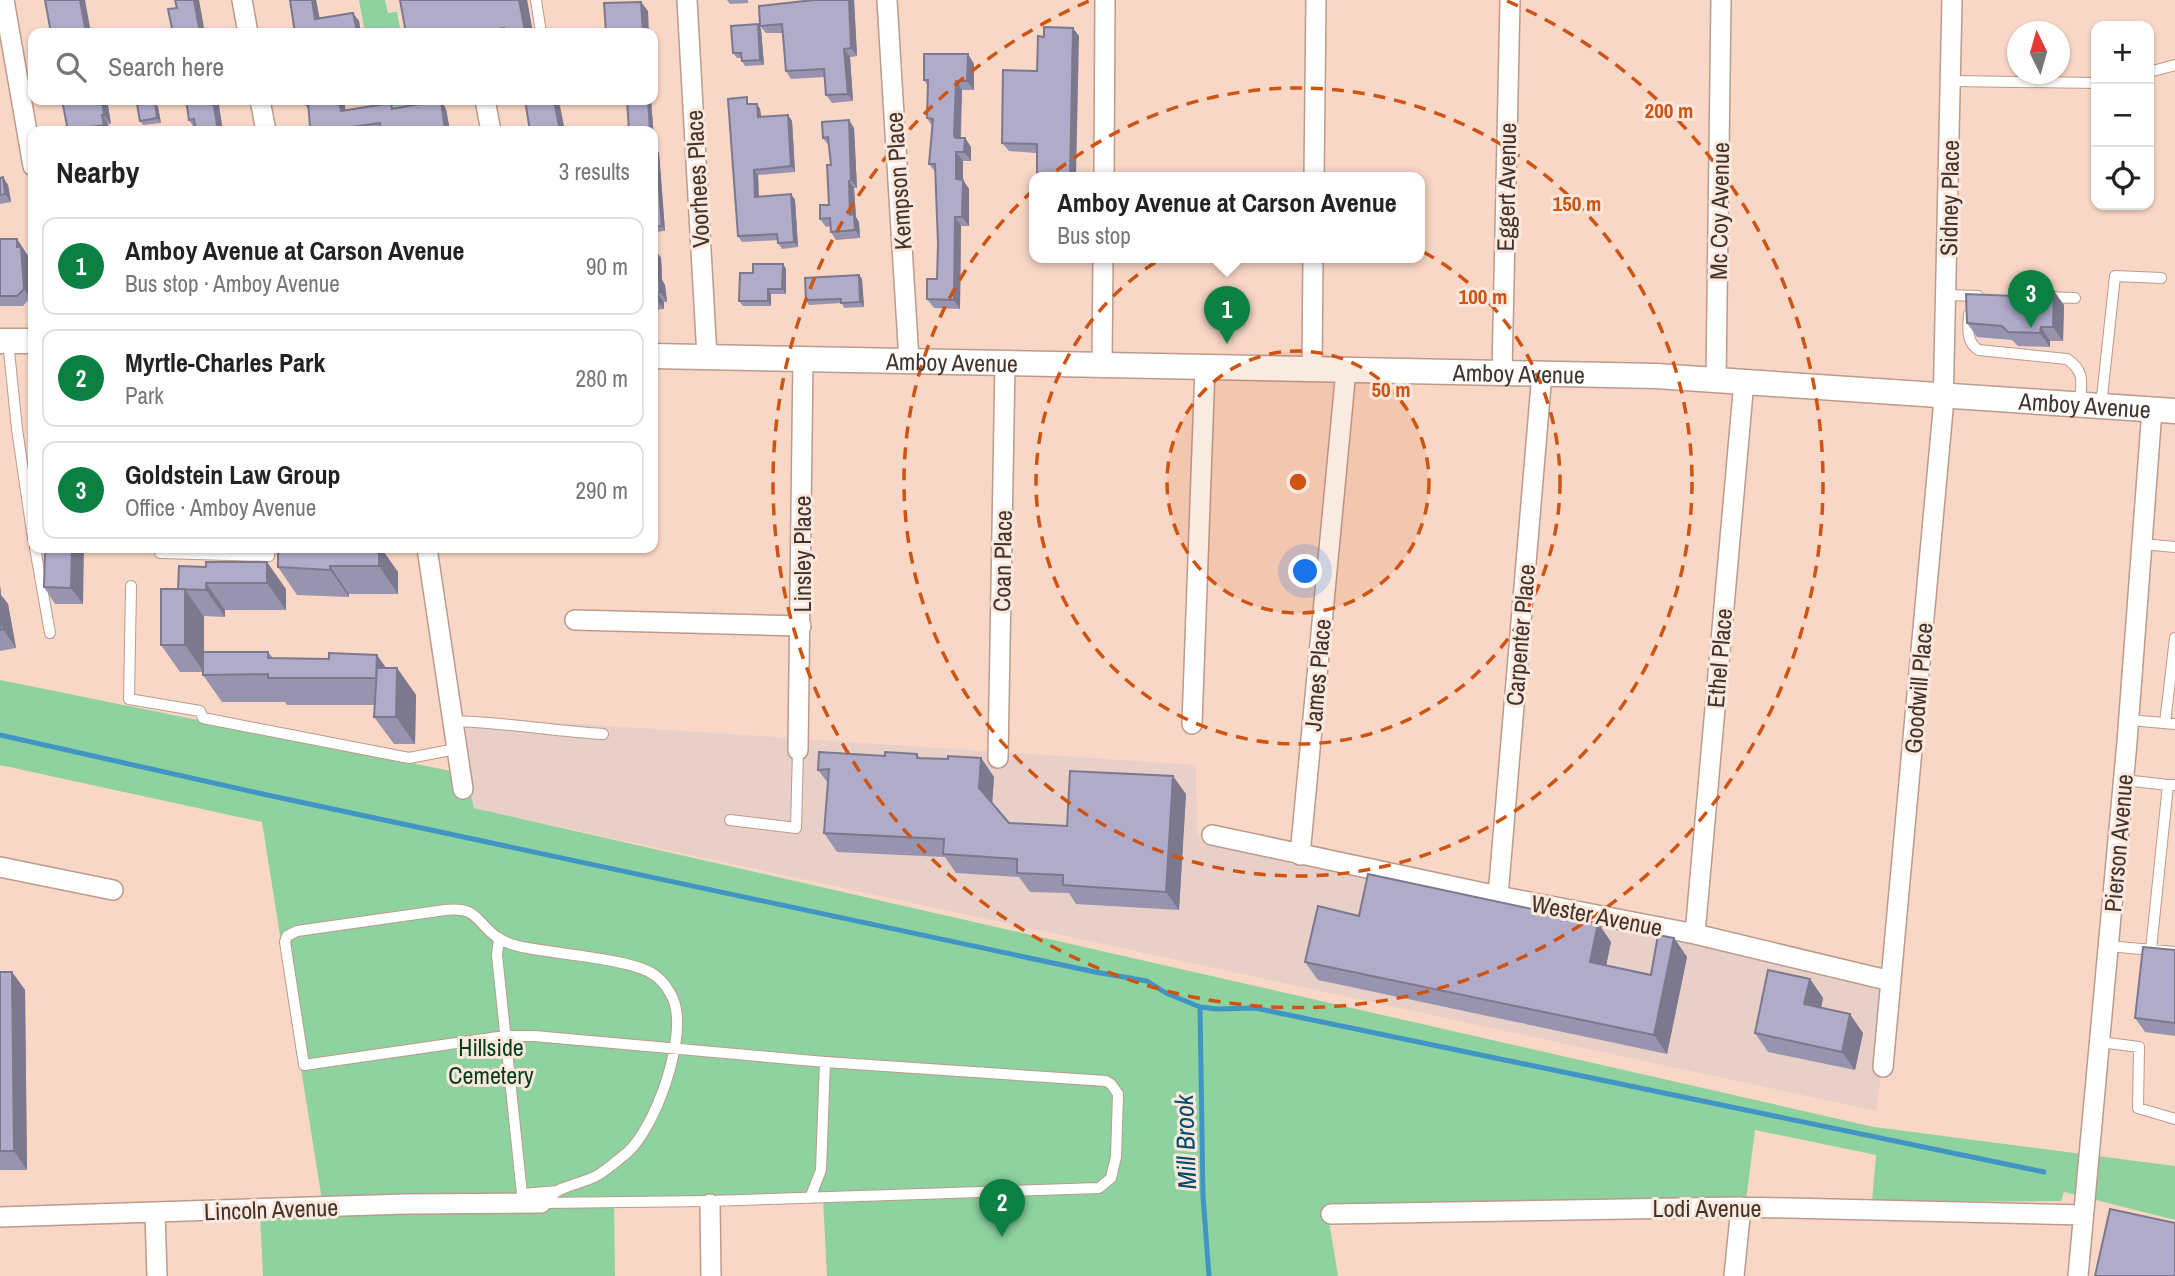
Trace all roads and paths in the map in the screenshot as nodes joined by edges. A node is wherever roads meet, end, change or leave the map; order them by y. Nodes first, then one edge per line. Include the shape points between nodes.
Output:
1 (4, 0) edge
2 (242, 0) edge
3 (536, 0) edge
4 (687, 0) edge
5 (887, 0) edge
6 (1105, 0) edge
7 (1316, 0) edge
8 (1510, 0) edge
9 (1721, 0) edge
10 (1952, 0) edge
11 (247, 28) edge
12 (540, 28) edge
13 (2175, 65) edge
14 (2154, 71) edge
15 (1952, 81) junction
16 (2091, 83) edge
17 (261, 105) edge
18 (486, 105) edge
19 (265, 126) edge
20 (490, 126) edge
21 (28, 137) edge
22 (1104, 172) edge
23 (1314, 172) edge
24 (1103, 263) edge
25 (1313, 263) edge
26 (2161, 278) dead end
27 (1947, 295) junction
28 (1969, 296) junction
29 (1996, 296) edge
30 (2035, 297) edge
31 (2075, 298) dead end
32 (4, 341) edge
33 (28, 341) edge
34 (658, 356) edge
35 (707, 357) junction
36 (803, 358) junction
37 (909, 361) junction
38 (1005, 363) junction
39 (1102, 363) junction
40 (1205, 367) junction
41 (1312, 369) junction
42 (1346, 370) junction
43 (1502, 373) junction
44 (1542, 373) junction
45 (1716, 380) junction
46 (1744, 381) junction
47 (1944, 395) junction
48 (2090, 406) junction
49 (2164, 411) edge
50 (28, 505) edge
51 (2142, 544) junction
52 (2175, 547) edge
53 (36, 553) edge
54 (160, 553) edge
55 (269, 553) edge
56 (428, 553) edge
57 (131, 586) dead end
58 (575, 620) dead end
59 (801, 626) junction
60 (50, 633) dead end
61 (2175, 639) edge
62 (2129, 720) junction
63 (453, 721) junction
64 (2170, 723) edge
65 (1192, 724) dead end
66 (603, 734) dead end
67 (456, 749) junction
68 (798, 750) joint
69 (998, 758) dead end
70 (2124, 780) junction
71 (2171, 785) edge
72 (463, 789) dead end
73 (730, 820) dead end
74 (1212, 835) dead end
75 (1300, 855) junction
76 (0, 867) edge
77 (113, 890) dead end
78 (1498, 896) junction
79 (1695, 934) junction
80 (499, 938) junction
81 (2108, 946) junction
82 (2151, 949) junction
83 (2175, 951) edge
84 (1891, 981) junction
85 (505, 1036) junction
86 (2100, 1042) junction
87 (675, 1048) junction
88 (825, 1062) junction
89 (1883, 1067) dead end
90 (2175, 1119) edge
91 (558, 1191) junction
92 (810, 1198) junction
93 (541, 1203) junction
94 (710, 1204) dead end
95 (1741, 1207) junction
96 (155, 1212) junction
97 (1331, 1214) dead end
98 (2083, 1215) junction
99 (0, 1217) edge
100 (157, 1276) edge
101 (711, 1276) edge
102 (1734, 1276) edge
103 (2078, 1276) edge

1 - 21 street
2 - 11 street
3 - 12 lane
4 - 35 street, Voorhees Place
5 - 37 street, Kempson Place
6 - 22 street
7 - 23 street
8 - 43 street, Eggert Avenue
9 - 45 street, Mc Coy Avenue
10 - 15 street, Sidney Place
13 - 14 lane
15 - 16 lane
15 - 27 street, Sidney Place
17 - 19 street
18 - 20 street
24 - 39 street
25 - 41 street
26 - 48 lane via 2115,276
27 - 28 lane
27 - 47 street, Sidney Place
28 - 29 lane
28 - 48 lane via 1973,347 2067,359 2078,366
30 - 31 lane
32 - 33 street
32 - 50 lane
34 - 35 street, Amboy Avenue
35 - 36 street, Amboy Avenue
36 - 37 street, Amboy Avenue
36 - 59 street, Linsley Place
37 - 38 street, Amboy Avenue
38 - 39 street, Amboy Avenue
38 - 69 street, Coan Place
39 - 40 street, Amboy Avenue
40 - 41 street, Amboy Avenue
40 - 65 street
41 - 42 street, Amboy Avenue
42 - 43 street, Amboy Avenue
42 - 75 street, James Place
43 - 44 street, Amboy Avenue
44 - 45 street, Amboy Avenue
44 - 78 street, Carpenter Place
45 - 46 street, Amboy Avenue
46 - 47 street, Amboy Avenue
46 - 79 street, Ethel Place
47 - 48 street, Amboy Avenue
47 - 84 street, Goodwill Place
48 - 49 street, Amboy Avenue
49 - 51 street, Pierson Avenue
51 - 52 lane
51 - 62 street, Pierson Avenue
53 - 60 lane
54 - 55 lane
56 - 63 street
57 - 67 lane via 130,699 409,758
58 - 59 street
59 - 68 street, Linsley Place
61 - 64 lane
62 - 64 lane
62 - 70 street, Pierson Avenue
63 - 66 lane
63 - 67 street
67 - 72 street
68 - 73 lane via 796,828
70 - 71 lane
70 - 81 street, Pierson Avenue
71 - 82 lane
74 - 75 street, Wester Avenue
75 - 78 street, Wester Avenue
76 - 77 street
78 - 79 street, Wester Avenue
79 - 84 street, Wester Avenue
80 - 85 lane
80 - 85 lane via 474,914 458,909 297,931 285,942 304,1065
80 - 87 lane via 525,948 636,966 653,974 673,998
81 - 82 lane
81 - 86 street, Pierson Avenue
82 - 83 lane
84 - 89 street, Goodwill Place
85 - 87 lane
85 - 91 lane via 522,1194
86 - 90 lane via 2139,1047 2138,1108
86 - 98 street, Pierson Avenue
87 - 88 lane
87 - 91 lane via 647,1126 629,1150 598,1175
88 - 92 lane via 821,1170
88 - 92 lane via 1106,1081 1118,1094 1116,1157 1111,1178 1099,1188
91 - 93 lane
92 - 93 lane
93 - 96 street, Lincoln Avenue
94 - 101 street
95 - 97 street, Lodi Avenue
95 - 98 street, Lodi Avenue
95 - 102 street
96 - 99 street, Lincoln Avenue
96 - 100 street
98 - 103 street, Pierson Avenue

